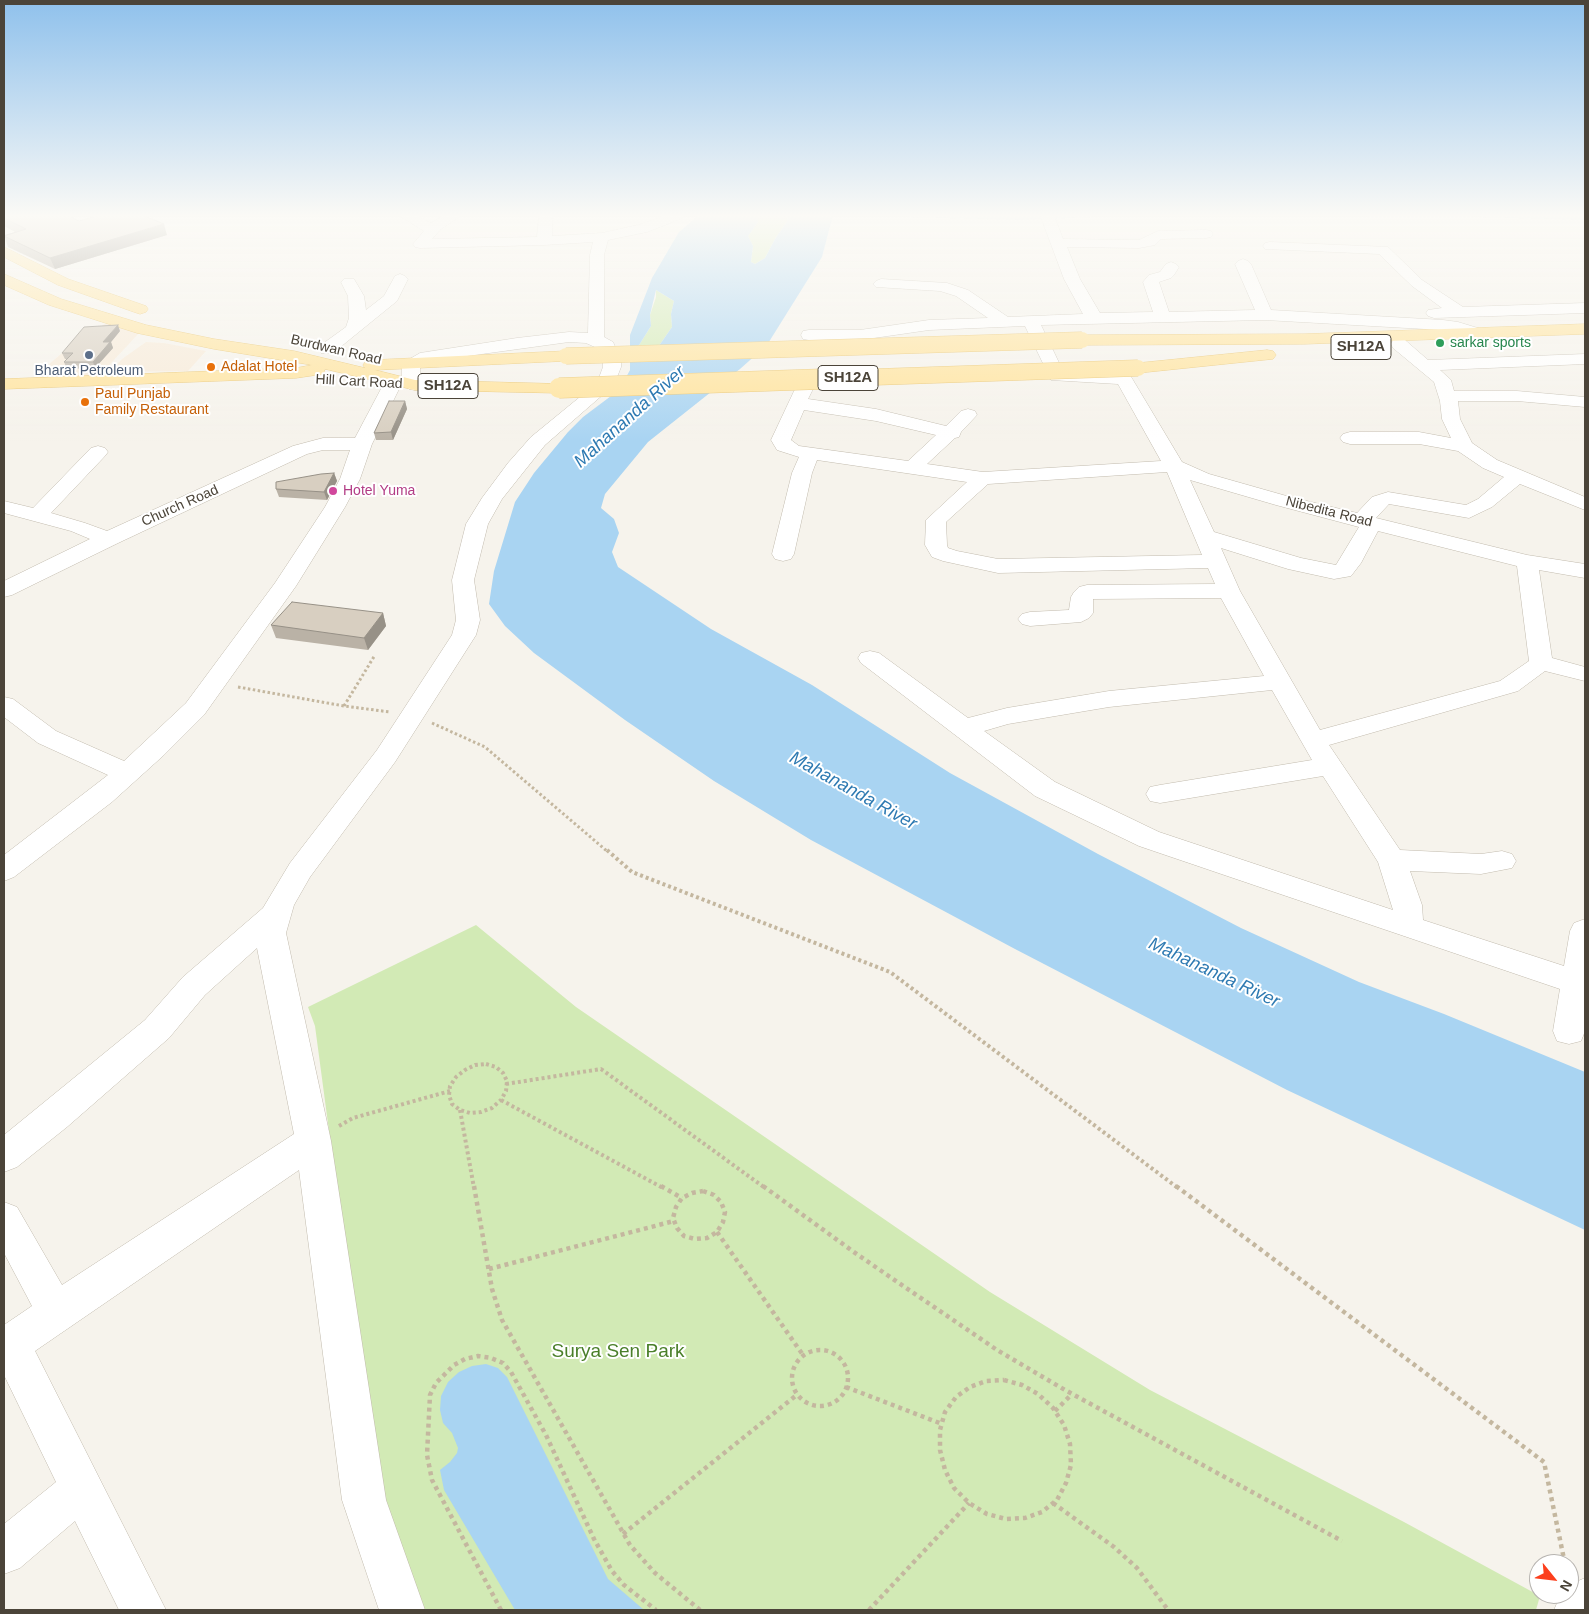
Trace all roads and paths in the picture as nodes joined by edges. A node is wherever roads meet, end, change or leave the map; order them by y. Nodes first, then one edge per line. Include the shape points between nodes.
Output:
1 (30, 290) edge
2 (86, 290) edge
3 (353, 290) edge
4 (395, 290) edge
5 (597, 290) edge
6 (956, 290) edge
7 (1078, 290) edge
8 (1154, 290) edge
9 (1255, 290) edge
10 (1428, 290) edge
11 (1585, 308) edge
12 (358, 310) junction
13 (378, 310) junction
14 (151, 312) dead end
15 (1459, 312) junction
16 (1265, 315) junction
17 (1163, 316) junction
18 (1096, 318) junction
19 (1344, 318) junction
20 (1031, 321) junction
21 (1005, 322) junction
22 (353, 329) junction
23 (1585, 329) edge
24 (1475, 333) junction
25 (809, 335) dead end
26 (1585, 336) edge
27 (596, 341) junction
28 (306, 343) dead end
29 (1400, 344) junction
30 (327, 349) junction
31 (1585, 359) edge
32 (1426, 365) junction
33 (337, 367) junction
34 (1131, 373) junction
35 (414, 374) junction
36 (4, 384) edge
37 (392, 385) junction
38 (4, 392) edge
39 (1448, 396) junction
40 (1585, 402) edge
41 (968, 415) dead end
42 (952, 433) junction
43 (1350, 438) dead end
44 (362, 444) junction
45 (1464, 446) junction
46 (98, 452) dead end
47 (812, 452) junction
48 (1174, 466) junction
49 (913, 467) junction
50 (1518, 476) junction
51 (983, 478) junction
52 (1585, 504) edge
53 (4, 507) edge
54 (37, 516) junction
55 (1367, 522) junction
56 (1205, 536) junction
57 (108, 539) junction
58 (783, 554) dead end
59 (1216, 561) junction
60 (1527, 562) junction
61 (1585, 572) edge
62 (4, 590) edge
63 (1229, 591) junction
64 (1030, 619) dead end
65 (375, 655) dead end
66 (870, 658) dead end
67 (1541, 664) junction
68 (1585, 674) edge
69 (215, 682) junction
70 (1280, 682) junction
71 (4, 705) edge
72 (344, 706) junction
73 (412, 714) junction
74 (963, 728) junction
75 (1313, 741) junction
76 (1330, 766) junction
77 (127, 773) junction
78 (1160, 794) dead end
79 (1392, 860) junction
80 (1502, 861) dead end
81 (4, 870) edge
82 (276, 914) junction
83 (1409, 926) junction
84 (1585, 930) edge
85 (1576, 982) junction
86 (1569, 1031) dead end
87 (506, 1084) junction
88 (450, 1091) junction
89 (500, 1100) junction
90 (460, 1110) junction
91 (353, 1118) dead end
92 (313, 1141) junction
93 (4, 1156) edge
94 (682, 1198) junction
95 (4, 1219) edge
96 (674, 1221) junction
97 (717, 1232) junction
98 (489, 1269) junction
99 (56, 1312) junction
100 (7, 1347) edge
101 (803, 1355) junction
102 (846, 1388) junction
103 (798, 1394) junction
104 (1072, 1394) junction
105 (1054, 1411) junction
106 (942, 1424) junction
107 (82, 1488) junction
108 (1053, 1503) junction
109 (969, 1504) junction
110 (624, 1534) junction
111 (1342, 1540) dead end
112 (4, 1552) edge
113 (1563, 1554) edge
114 (1585, 1601) edge
115 (143, 1610) edge
116 (402, 1610) edge
117 (501, 1610) edge
118 (656, 1610) edge
119 (700, 1610) edge
120 (869, 1610) edge
121 (1168, 1610) edge
122 (1577, 1610) edge

1 - 33 main road, Burdwan Road / SH12A via 139,328
2 - 14 main road
3 - 12 street
4 - 13 street
5 - 27 street
6 - 21 street
7 - 18 street
8 - 17 street
9 - 16 street
10 - 15 street
11 - 15 street
12 - 13 street
12 - 22 street
13 - 22 street
15 - 19 street
16 - 17 street
16 - 19 street
17 - 18 street
18 - 20 street
19 - 24 street via 1443,325
20 - 21 street
20 - 34 street via 1057,376
21 - 25 street via 929,326 860,335
22 - 30 street
23 - 24 main road, SH12A
24 - 35 main road, Hill Cart Road / SH12A, bridge via 1279,340 1082,340 566,356
26 - 29 main road, SH12A
27 - 35 street via 569,337 435,354
27 - 73 street via 607,346 612,360 605,385 538,441 492,498 477,524 466,562 463,580 468,620 464,635
28 - 30 main road, Burdwan Road / SH12A
29 - 32 street
29 - 34 main road, SH12A
30 - 33 main road, Burdwan Road / SH12A
31 - 32 street
32 - 39 street via 1442,380
33 - 35 main road, Hill Cart Road / SH12A
33 - 36 main road, Hill Cart Road via 296,373
33 - 37 main road, Hill Cart Road
33 - 38 main road, Hill Cart Road
34 - 35 main road, Hill Cart Road / SH12A, bridge via 559,388
34 - 48 street
35 - 37 main road, Hill Cart Road
37 - 44 street
39 - 40 street via 1517,396
39 - 45 street via 1451,418
41 - 42 street
42 - 47 street via 801,396 781,440 784,446 795,451
42 - 49 street
43 - 45 street via 1419,438
44 - 57 street, Church Road via 307,447
44 - 69 street via 350,479 326,522 285,586
45 - 50 street via 1490,464
46 - 54 street
47 - 49 street
47 - 58 street via 802,473
48 - 51 street
48 - 55 street, Nibedita Road via 1202,478
48 - 56 street
49 - 51 street
50 - 52 street
50 - 55 street via 1469,512 1388,498 1379,501
51 - 59 street via 936,520 936,545 940,552 998,566
53 - 54 street
54 - 57 street
55 - 56 street via 1350,563 1343,571 1334,572 1296,564
55 - 60 street, Nibedita Road
56 - 59 street
57 - 62 street, Church Road
59 - 63 street
60 - 61 street, Nibedita Road
60 - 67 street
63 - 64 street via 1087,592 1082,598 1081,613 1073,617
63 - 70 street
65 - 72 path
66 - 74 street
67 - 68 street
67 - 75 street via 1509,686
69 - 72 path
69 - 77 street via 182,723
70 - 74 street via 1108,699 1007,716
70 - 75 street
71 - 77 street via 47,737
72 - 73 path
73 - 82 street via 360,792 296,876
73 - 113 path via 485,748 632,872 890,972 1544,1462
74 - 83 street via 1045,789 1149,839
75 - 76 street
76 - 78 street
76 - 79 street
77 - 81 street
79 - 80 street via 1481,864
79 - 83 street via 1408,905
82 - 92 street via 272,944
82 - 93 street via 194,986 157,1028 49,1122
83 - 85 street
84 - 85 street
85 - 86 street
87 - 88 path via 503,1073 496,1067 475,1065 456,1077
87 - 89 path
87 - 104 path via 601,1069 895,1281 997,1350
88 - 90 path via 452,1104
88 - 91 path
89 - 90 path via 481,1112
89 - 94 path
90 - 98 path
92 - 99 street
92 - 116 street via 364,1500
94 - 96 path via 676,1207
94 - 97 path via 703,1191 714,1195 725,1212
95 - 99 street
96 - 97 path via 684,1236 695,1239 707,1238
96 - 98 path
97 - 101 path
98 - 110 path via 502,1320
99 - 100 street
100 - 107 street
101 - 102 path via 814,1349 827,1350 838,1356 846,1366
101 - 103 path via 795,1364 792,1377
102 - 103 path via 838,1401 826,1406 813,1406
102 - 106 path
103 - 110 path
104 - 105 path
104 - 111 path
105 - 106 path via 1038,1394 1022,1385 1004,1380 986,1381 956,1397 945,1412
105 - 108 path via 1064,1425 1070,1444 1071,1465 1066,1483
106 - 109 path via 940,1450 945,1470 954,1488
107 - 112 street
107 - 115 street
108 - 109 path via 1042,1512 1006,1520
108 - 121 path via 1114,1547 1137,1568
109 - 120 path
110 - 119 path via 642,1560
114 - 122 street
117 - 118 path via 445,1508 432,1480 427,1455 430,1394 444,1373 454,1365 478,1356 503,1363 511,1372 546,1435 602,1555 624,1585

